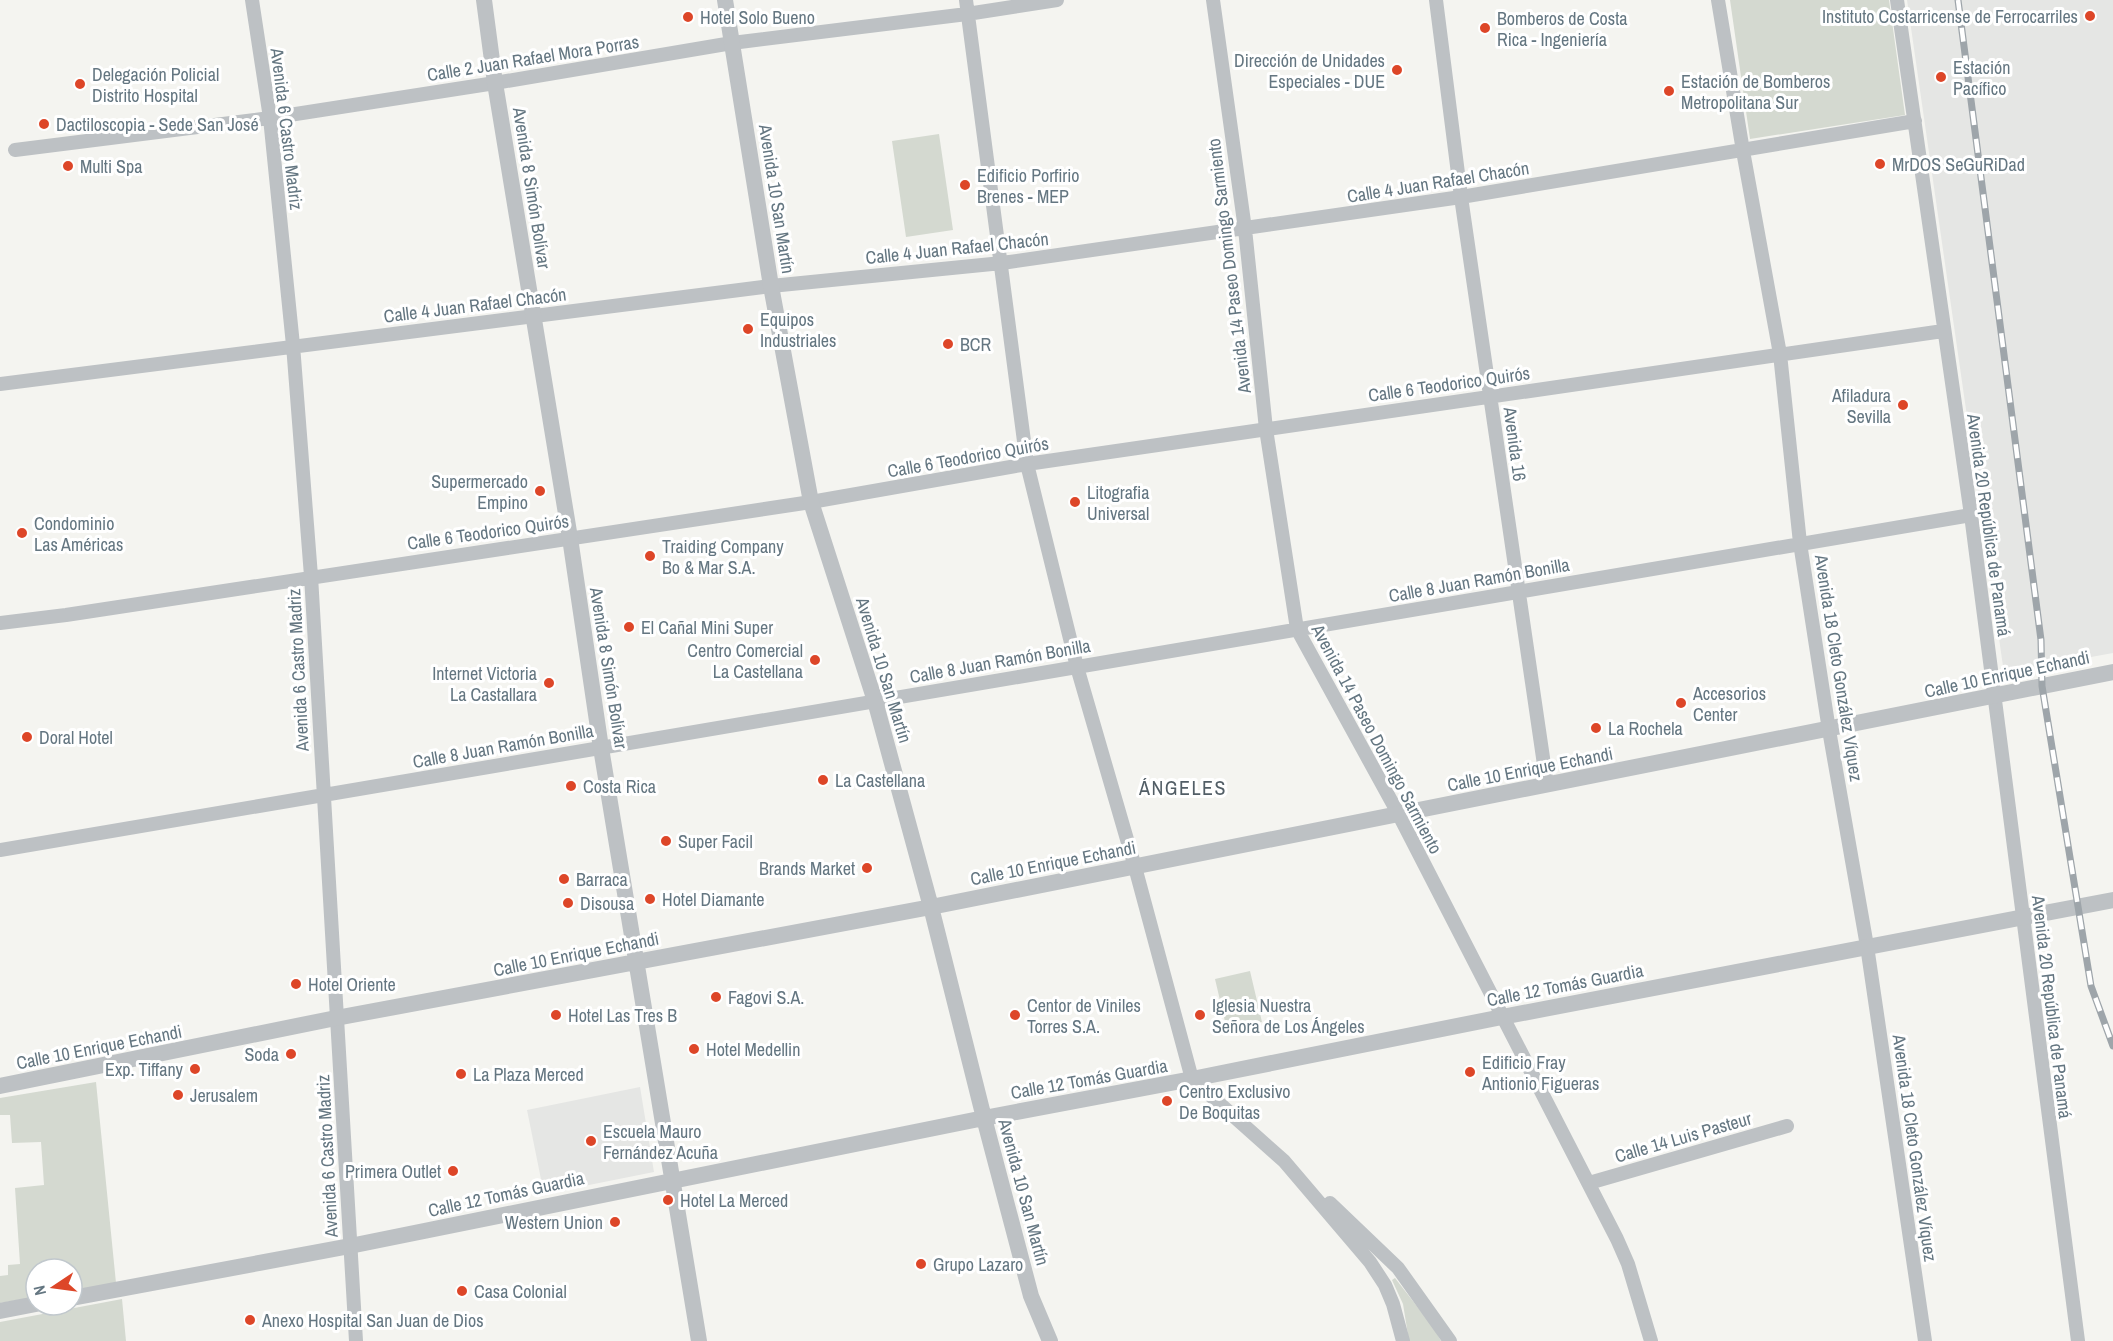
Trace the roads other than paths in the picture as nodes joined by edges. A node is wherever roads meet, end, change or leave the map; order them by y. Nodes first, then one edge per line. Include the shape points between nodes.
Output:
1 (252, 0) edge
2 (484, 0) edge
3 (725, 0) edge
4 (966, 0) edge
5 (1057, 0) edge
6 (1213, 0) edge
7 (1436, 0) edge
8 (1718, 0) edge
9 (1897, 0) edge
10 (968, 14) junction
11 (732, 43) junction
12 (495, 83) junction
13 (270, 117) junction
14 (1915, 121) junction
15 (15, 150) dead end
16 (1743, 151) junction
17 (1461, 197) junction
18 (1245, 229) junction
19 (1002, 263) junction
20 (771, 286) junction
21 (532, 316) junction
22 (1943, 331) junction
23 (293, 345) junction
24 (1780, 354) junction
25 (0, 384) edge
26 (1491, 397) junction
27 (1266, 429) junction
28 (1028, 464) junction
29 (811, 502) junction
30 (1971, 515) junction
31 (570, 538) junction
32 (1800, 543) junction
33 (311, 576) junction
34 (1518, 591) junction
35 (0, 623) edge
36 (1297, 629) junction
37 (1077, 667) junction
38 (2113, 672) edge
39 (1994, 697) junction
40 (875, 701) junction
41 (1829, 730) junction
42 (601, 748) junction
43 (1547, 785) junction
44 (323, 795) junction
45 (1399, 815) junction
46 (0, 850) edge
47 (1135, 867) junction
48 (2113, 900) edge
49 (931, 907) junction
50 (2023, 919) junction
51 (1867, 946) junction
52 (636, 962) junction
53 (1502, 1017) junction
54 (336, 1018) junction
55 (1192, 1079) junction
56 (0, 1086) edge
57 (984, 1118) junction
58 (1787, 1126) dead end
59 (1284, 1161) junction
60 (674, 1180) junction
61 (1589, 1183) junction
62 (350, 1246) junction
63 (84, 1296) edge
64 (24, 1306) edge
65 (0, 1311) edge
66 (1041, 1323) junction
67 (356, 1341) edge
68 (699, 1341) edge
69 (1041, 1341) edge
70 (1050, 1341) edge
71 (1403, 1341) edge
72 (1450, 1341) edge
73 (1651, 1341) edge
74 (1925, 1341) edge
75 (2078, 1341) edge

1 - 13 street, Avenida 6 Castro Madriz
2 - 12 street, Avenida 8 Simón Bolívar
3 - 11 street, Avenida 10 San Martín
4 - 10 street
5 - 10 street, Calle 2 Juan Rafael Mora Porras
6 - 18 street, Avenida 14 Paseo Domingo Sarmiento
7 - 17 street, Avenida 16
8 - 16 street, Avenida 18 Cleto González Víquez
9 - 14 street, Avenida 20 República de Panamá
10 - 11 street, Calle 2 Juan Rafael Mora Porras
10 - 19 street
11 - 12 street, Calle 2 Juan Rafael Mora Porras
11 - 20 street, Avenida 10 San Martín
12 - 13 street, Calle 2 Juan Rafael Mora Porras
12 - 21 street, Avenida 8 Simón Bolívar
13 - 15 street, Calle 2 Juan Rafael Mora Porras
13 - 23 street, Avenida 6 Castro Madriz
14 - 16 street, Calle 4 Juan Rafael Chacón
14 - 22 street, Avenida 20 República de Panamá
16 - 17 street, Calle 4 Juan Rafael Chacón
16 - 24 street, Avenida 18 Cleto González Víquez
17 - 18 street, Calle 4 Juan Rafael Chacón
17 - 26 street, Avenida 16
18 - 19 street, Calle 4 Juan Rafael Chacón
18 - 27 street, Avenida 14 Paseo Domingo Sarmiento
19 - 20 street, Calle 4 Juan Rafael Chacón
19 - 28 street
20 - 21 street, Calle 4 Juan Rafael Chacón
20 - 29 street, Avenida 10 San Martín
21 - 23 street, Calle 4 Juan Rafael Chacón
21 - 31 street, Avenida 8 Simón Bolívar
22 - 24 street, Calle 6 Teodorico Quirós
22 - 30 street, Avenida 20 República de Panamá
23 - 25 street, Calle 4 Juan Rafael Chacón
23 - 33 street, Avenida 6 Castro Madriz
24 - 26 street, Calle 6 Teodorico Quirós
24 - 32 street, Avenida 18 Cleto González Víquez
26 - 27 street, Calle 6 Teodorico Quirós
26 - 34 street, Avenida 16
27 - 28 street, Calle 6 Teodorico Quirós
27 - 36 street, Avenida 14 Paseo Domingo Sarmiento
28 - 29 street, Calle 6 Teodorico Quirós
28 - 37 street
29 - 31 street, Calle 6 Teodorico Quirós
29 - 40 street, Avenida 10 San Martín
30 - 32 street, Calle 8 Juan Ramón Bonilla
30 - 39 street, Avenida 20 República de Panamá
31 - 33 street, Calle 6 Teodorico Quirós
31 - 42 street, Avenida 8 Simón Bolívar
32 - 34 street, Calle 8 Juan Ramón Bonilla
32 - 41 street, Avenida 18 Cleto González Víquez
33 - 35 street, Calle 6 Teodorico Quirós
33 - 44 street, Avenida 6 Castro Madriz
34 - 36 street, Calle 8 Juan Ramón Bonilla
34 - 43 street, Avenida 16
36 - 37 street, Calle 8 Juan Ramón Bonilla
36 - 45 street, Avenida 14 Paseo Domingo Sarmiento
37 - 40 street, Calle 8 Juan Ramón Bonilla
37 - 47 street
38 - 39 street, Calle 10 Enrique Echandi
39 - 41 street, Calle 10 Enrique Echandi
39 - 50 street, Avenida 20 República de Panamá
40 - 42 street, Calle 8 Juan Ramón Bonilla
40 - 49 street, Avenida 10 San Martín
41 - 43 street, Calle 10 Enrique Echandi
41 - 51 street, Avenida 18 Cleto González Víquez
42 - 44 street, Calle 8 Juan Ramón Bonilla
42 - 52 street, Avenida 8 Simón Bolívar
43 - 45 street, Calle 10 Enrique Echandi
44 - 46 street, Calle 8 Juan Ramón Bonilla
44 - 54 street, Avenida 6 Castro Madriz
45 - 47 street, Calle 10 Enrique Echandi
45 - 53 street, Avenida 14 Paseo Domingo Sarmiento
47 - 49 street, Calle 10 Enrique Echandi
47 - 55 street
48 - 50 street, Calle 12 Tomás Guardia
49 - 52 street, Calle 10 Enrique Echandi
49 - 57 street, Avenida 10 San Martín
50 - 51 street, Calle 12 Tomás Guardia
50 - 75 street, Avenida 20 República de Panamá
51 - 53 street, Calle 12 Tomás Guardia
51 - 74 street, Avenida 18 Cleto González Víquez
52 - 54 street, Calle 10 Enrique Echandi
52 - 60 street, Avenida 8 Simón Bolívar
53 - 55 street, Calle 12 Tomás Guardia
53 - 61 street, Avenida 14 Paseo Domingo Sarmiento
54 - 56 street, Calle 10 Enrique Echandi
54 - 62 street, Avenida 6 Castro Madriz
55 - 57 street, Calle 12 Tomás Guardia
55 - 59 street
57 - 60 street, Calle 12 Tomás Guardia
57 - 66 street, Avenida 10 San Martín
58 - 61 street, Calle 14 Luis Pasteur
59 - 71 street via 1371,1262 1393,1304
59 - 72 street via 1398,1268
60 - 62 street, Calle 12 Tomás Guardia
60 - 68 street, Avenida 8 Simón Bolívar
61 - 73 street, Avenida 14 Paseo Domingo Sarmiento via 1628,1264
62 - 63 street, Calle 12 Tomás Guardia
62 - 67 street, Avenida 6 Castro Madriz
64 - 65 street
66 - 69 street
66 - 70 street, Avenida 10 San Martín

